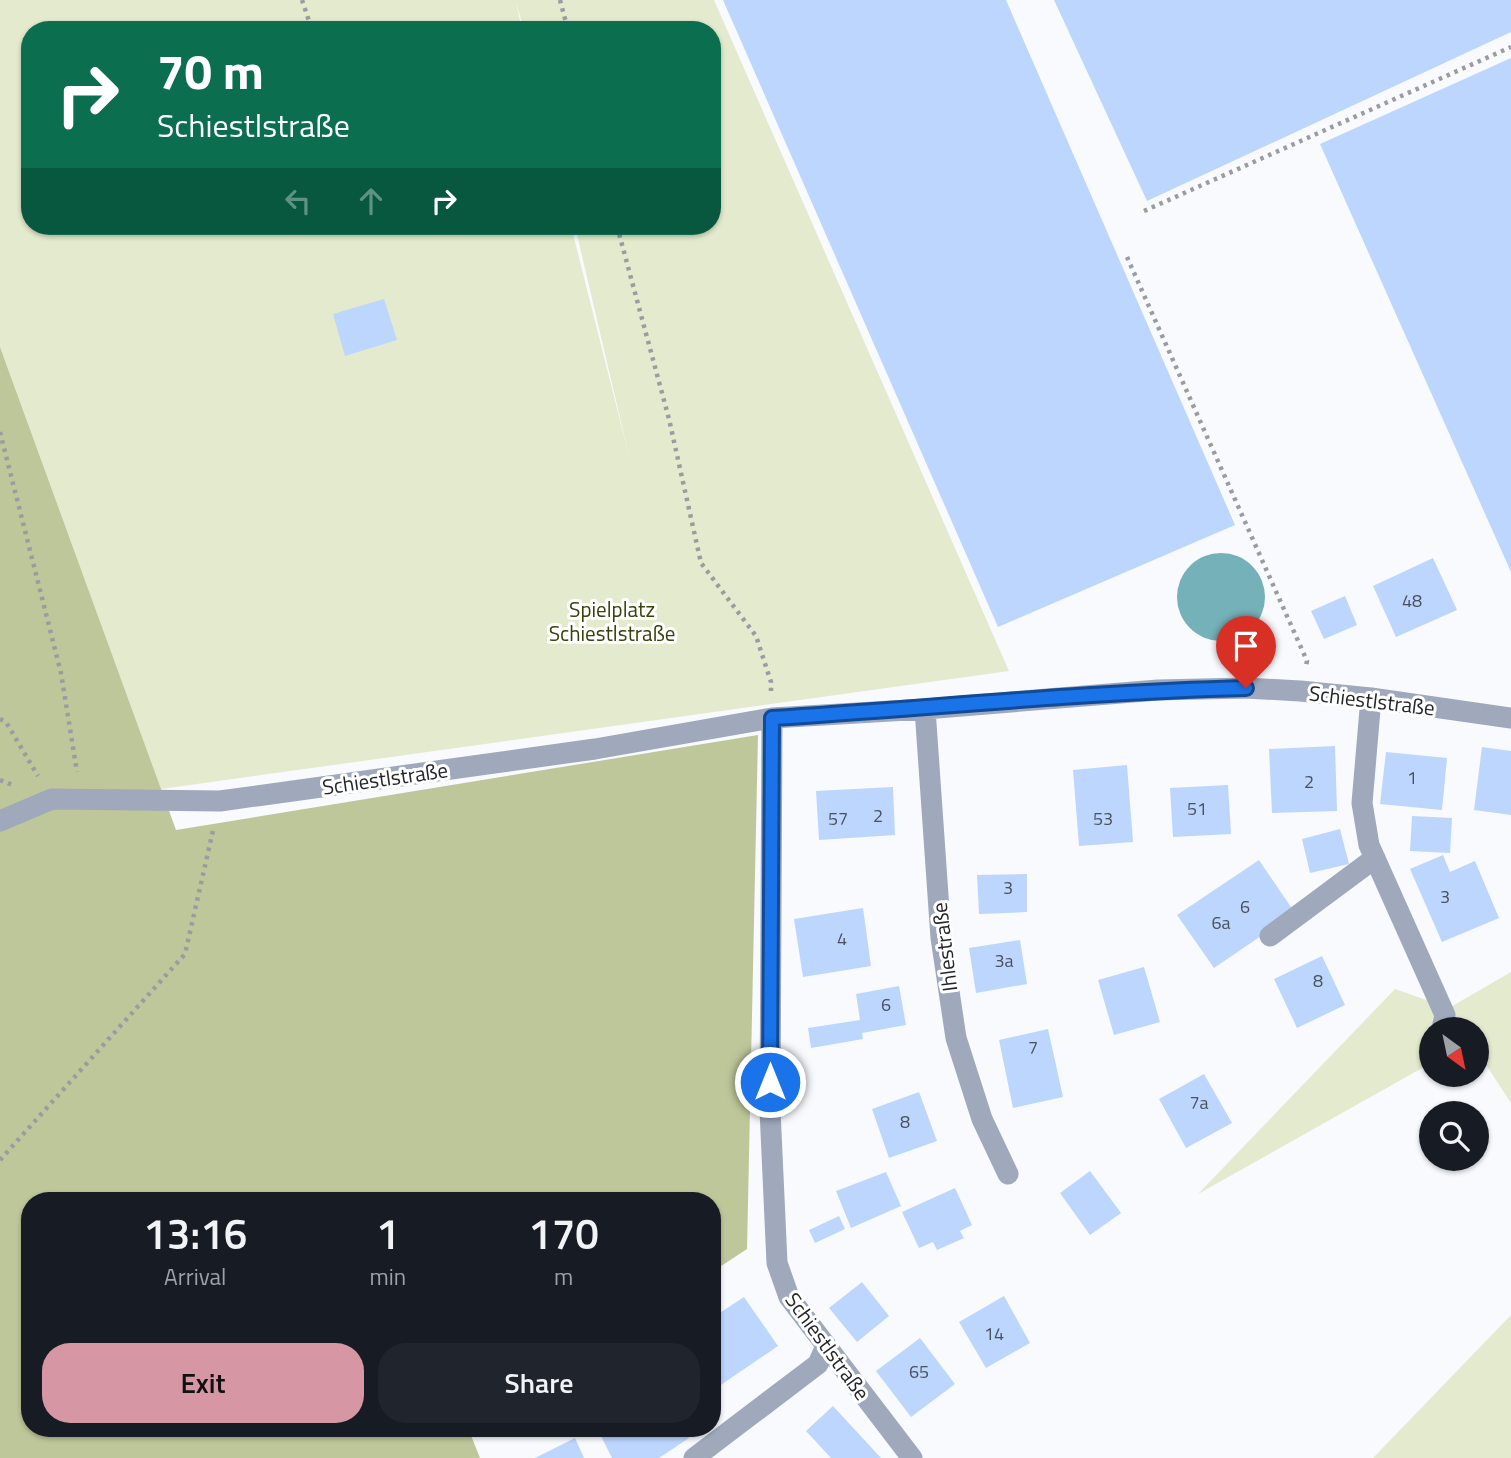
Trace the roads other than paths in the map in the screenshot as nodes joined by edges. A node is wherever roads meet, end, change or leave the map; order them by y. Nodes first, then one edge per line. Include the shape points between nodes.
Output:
1 (1371, 698) junction
2 (925, 709) junction
3 (772, 718) junction
4 (1511, 718) edge
5 (0, 821) edge
6 (1372, 852) junction
7 (1270, 936) dead end
8 (1445, 1017) edge
9 (1008, 1174) dead end
10 (826, 1346) junction
11 (695, 1458) edge
12 (912, 1458) edge

1 - 2 street, Schiestlstraße via 1246,688 1158,690
1 - 4 street, Schiestlstraße
1 - 6 street via 1362,803
2 - 3 street, Schiestlstraße
2 - 9 street, Ihlestraße via 940,938 956,1038 982,1119
3 - 5 street, Schiestlstraße via 595,749 220,801 52,799
3 - 10 street, Schiestlstraße via 770,1110 777,1263 789,1297
6 - 7 street
6 - 8 street
10 - 11 street via 818,1364
10 - 12 street, Schiestlstraße

